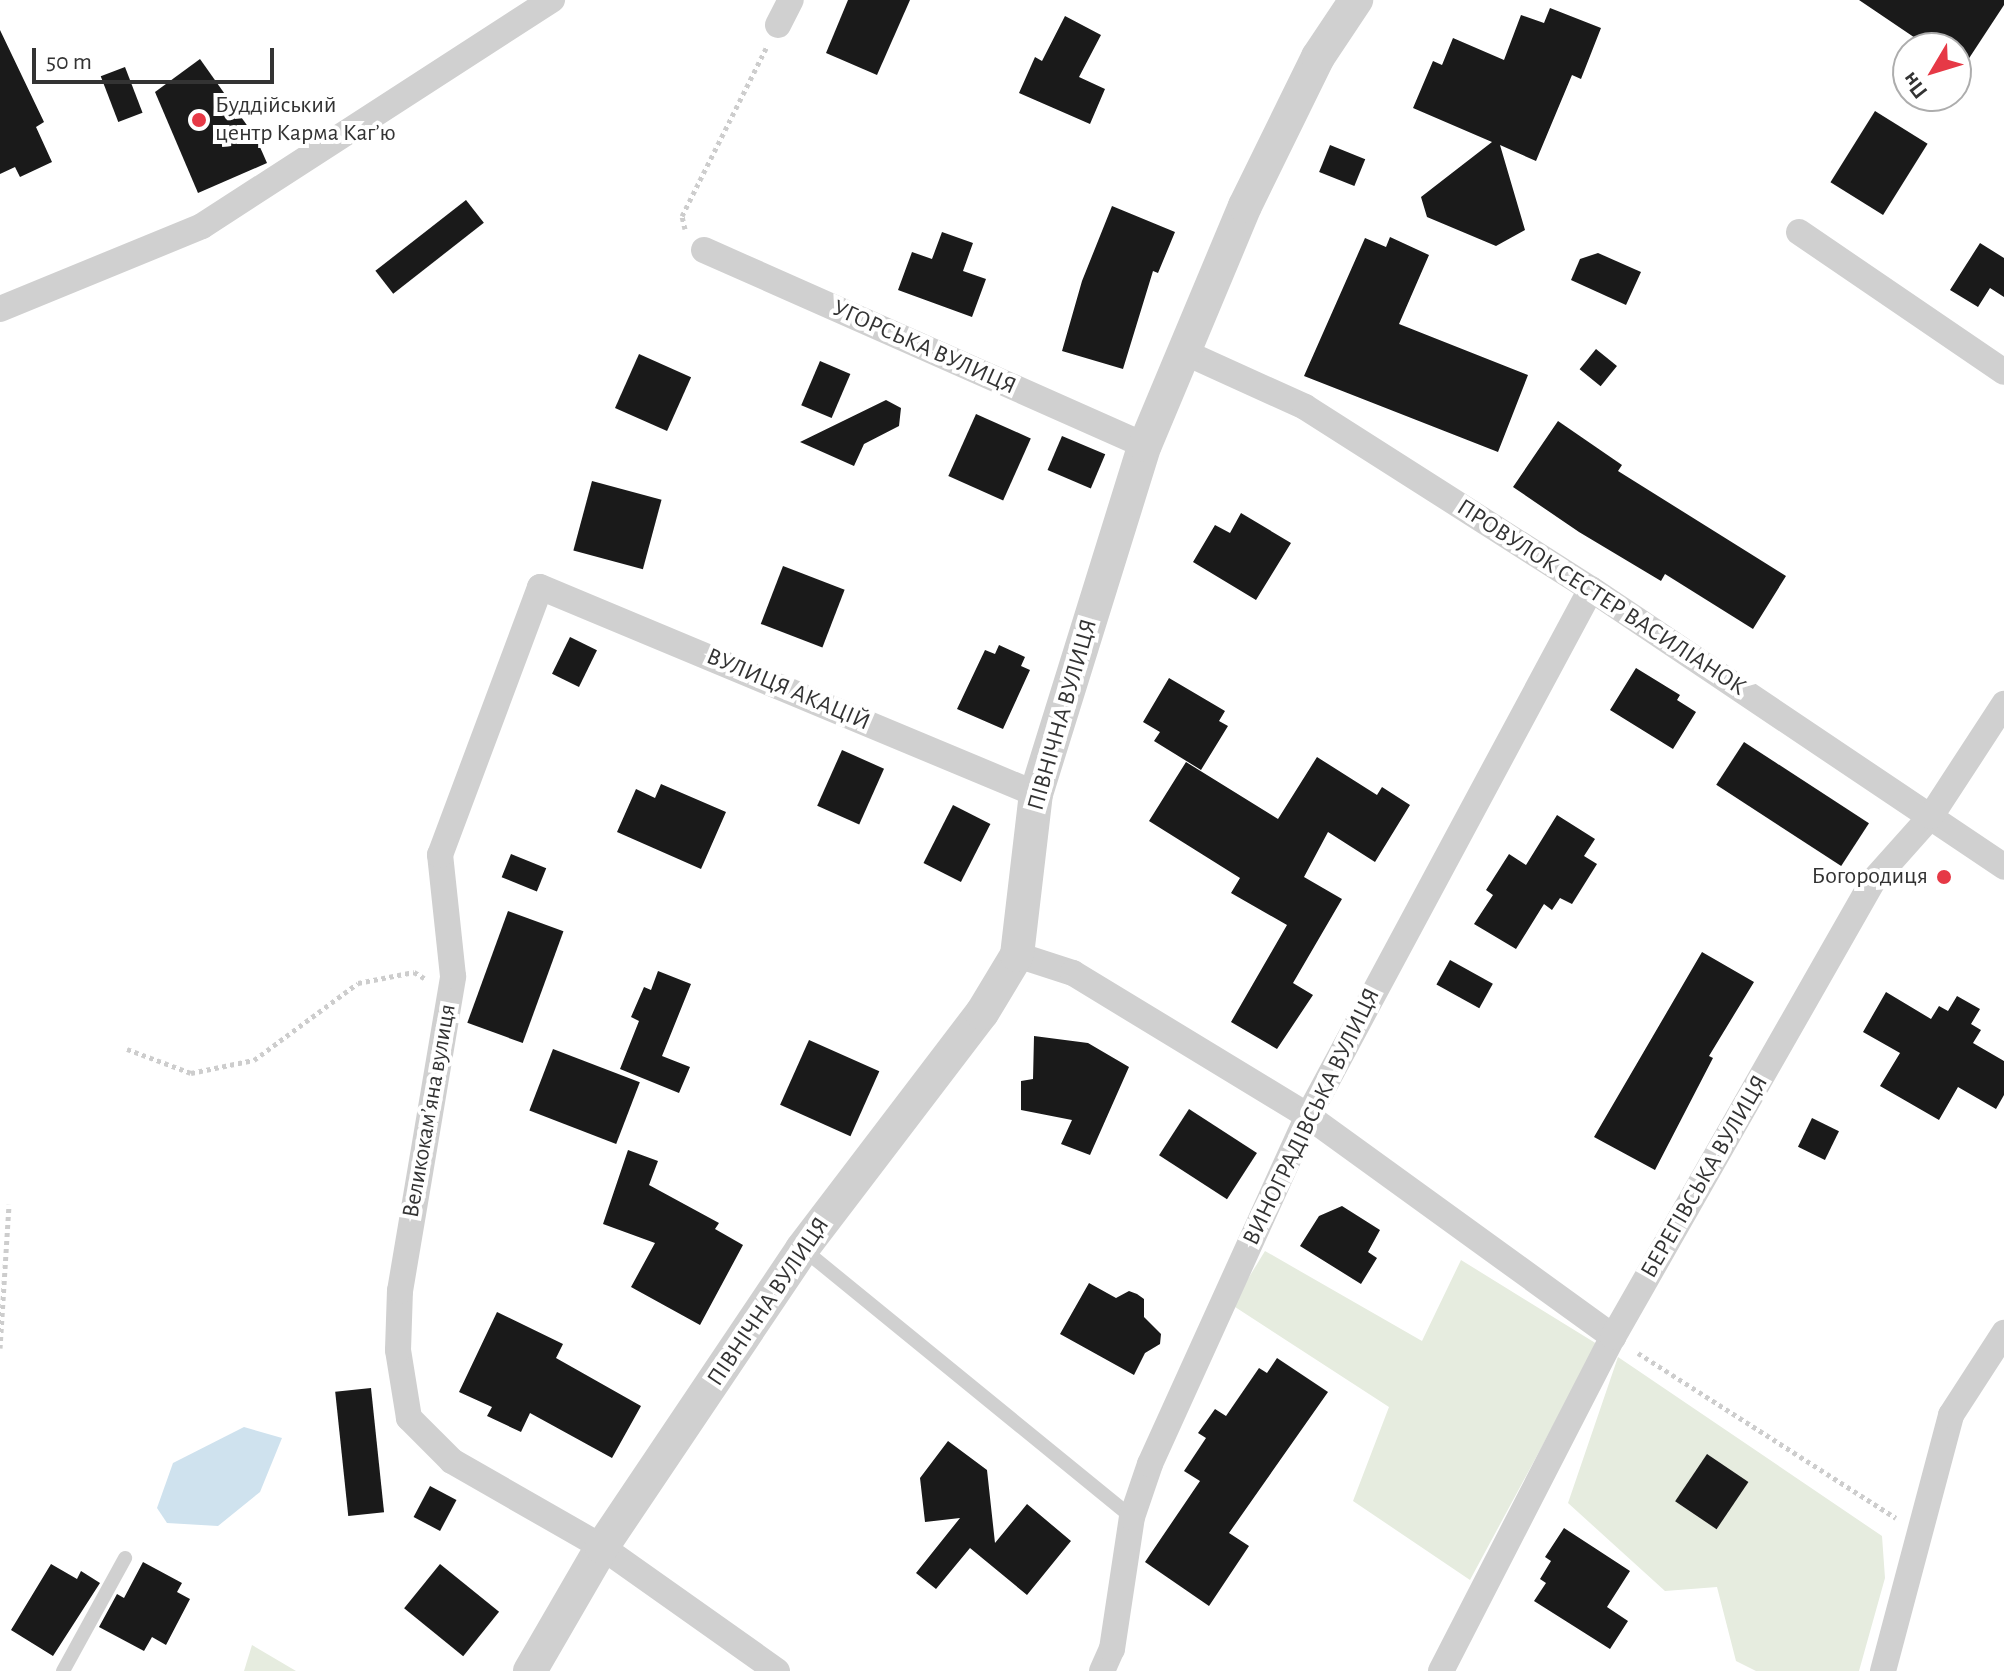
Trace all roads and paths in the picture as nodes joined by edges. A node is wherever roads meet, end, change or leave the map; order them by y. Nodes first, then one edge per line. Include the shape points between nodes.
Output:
1 (552, 0) edge
2 (791, 0) edge
3 (1356, 0) edge
4 (778, 25) joint
5 (1799, 232) dead end
6 (704, 250) joint
7 (0, 309) edge
8 (1184, 352) junction
9 (2004, 372) edge
10 (1145, 445) junction
11 (540, 587) joint
12 (1591, 589) junction
13 (2004, 704) edge
14 (1036, 794) junction
15 (1931, 816) junction
16 (2004, 867) edge
17 (1017, 955) junction
18 (450, 991) junction
19 (127, 1049) dead end
20 (1308, 1116) junction
21 (9, 1204) dead end
22 (802, 1249) junction
23 (2004, 1333) edge
24 (1613, 1337) junction
25 (0, 1348) edge
26 (1132, 1517) junction
27 (1920, 1533) junction
28 (602, 1547) junction
29 (125, 1558) dead end
30 (63, 1671) edge
31 (530, 1671) edge
32 (777, 1671) edge
33 (1102, 1671) edge
34 (1441, 1671) edge
35 (1883, 1671) edge

1 - 7 street via 202,226
2 - 4 street
3 - 8 street, ПІВНІЧНА ВУЛИЦЯ via 1318,57 1245,206
4 - 6 path via 682,216 687,235
5 - 9 street
6 - 10 street, УГОРСЬКА ВУЛИЦЯ
8 - 10 street, ПІВНІЧНА ВУЛИЦЯ
8 - 12 street, ПРОВУЛОК СЕСТЕР ВАСИЛІАНОК via 1305,407
10 - 14 street, ПІВНІЧНА ВУЛИЦЯ
11 - 14 street, ВУЛИЦЯ АКАЦІЙ
11 - 18 street, Великокамʼяна вулиця via 440,855
12 - 15 street, ПРОВУЛОК СЕСТЕР ВАСИЛІАНОК
12 - 20 street, ВИНОГРАДІВСЬКА ВУЛИЦЯ
13 - 15 street, БЕРЕГІВСЬКА ВУЛИЦЯ
14 - 17 street, ПІВНІЧНА ВУЛИЦЯ
15 - 16 street, ПРОВУЛОК СЕСТЕР ВАСИЛІАНОК
15 - 24 street, БЕРЕГІВСЬКА ВУЛИЦЯ via 1873,881
17 - 20 street via 1073,973
17 - 22 street, ПІВНІЧНА ВУЛИЦЯ via 982,1013
18 - 19 path via 414,972 358,983 254,1060 191,1073
18 - 28 street, Великокамʼяна вулиця via 400,1291 398,1350 409,1418 452,1461
20 - 24 street
20 - 26 street, ВИНОГРАДІВСЬКА ВУЛИЦЯ via 1150,1464
21 - 25 path
22 - 26 lane
22 - 28 street, ПІВНІЧНА ВУЛИЦЯ
23 - 27 street via 1951,1415
24 - 27 path
24 - 34 street, БЕРЕГІВСЬКА ВУЛИЦЯ
26 - 33 street, ВИНОГРАДІВСЬКА ВУЛИЦЯ via 1112,1649
27 - 35 street
28 - 31 street, ПІВНІЧНА ВУЛИЦЯ
28 - 32 street, Великокамʼяна вулиця
29 - 30 lane

